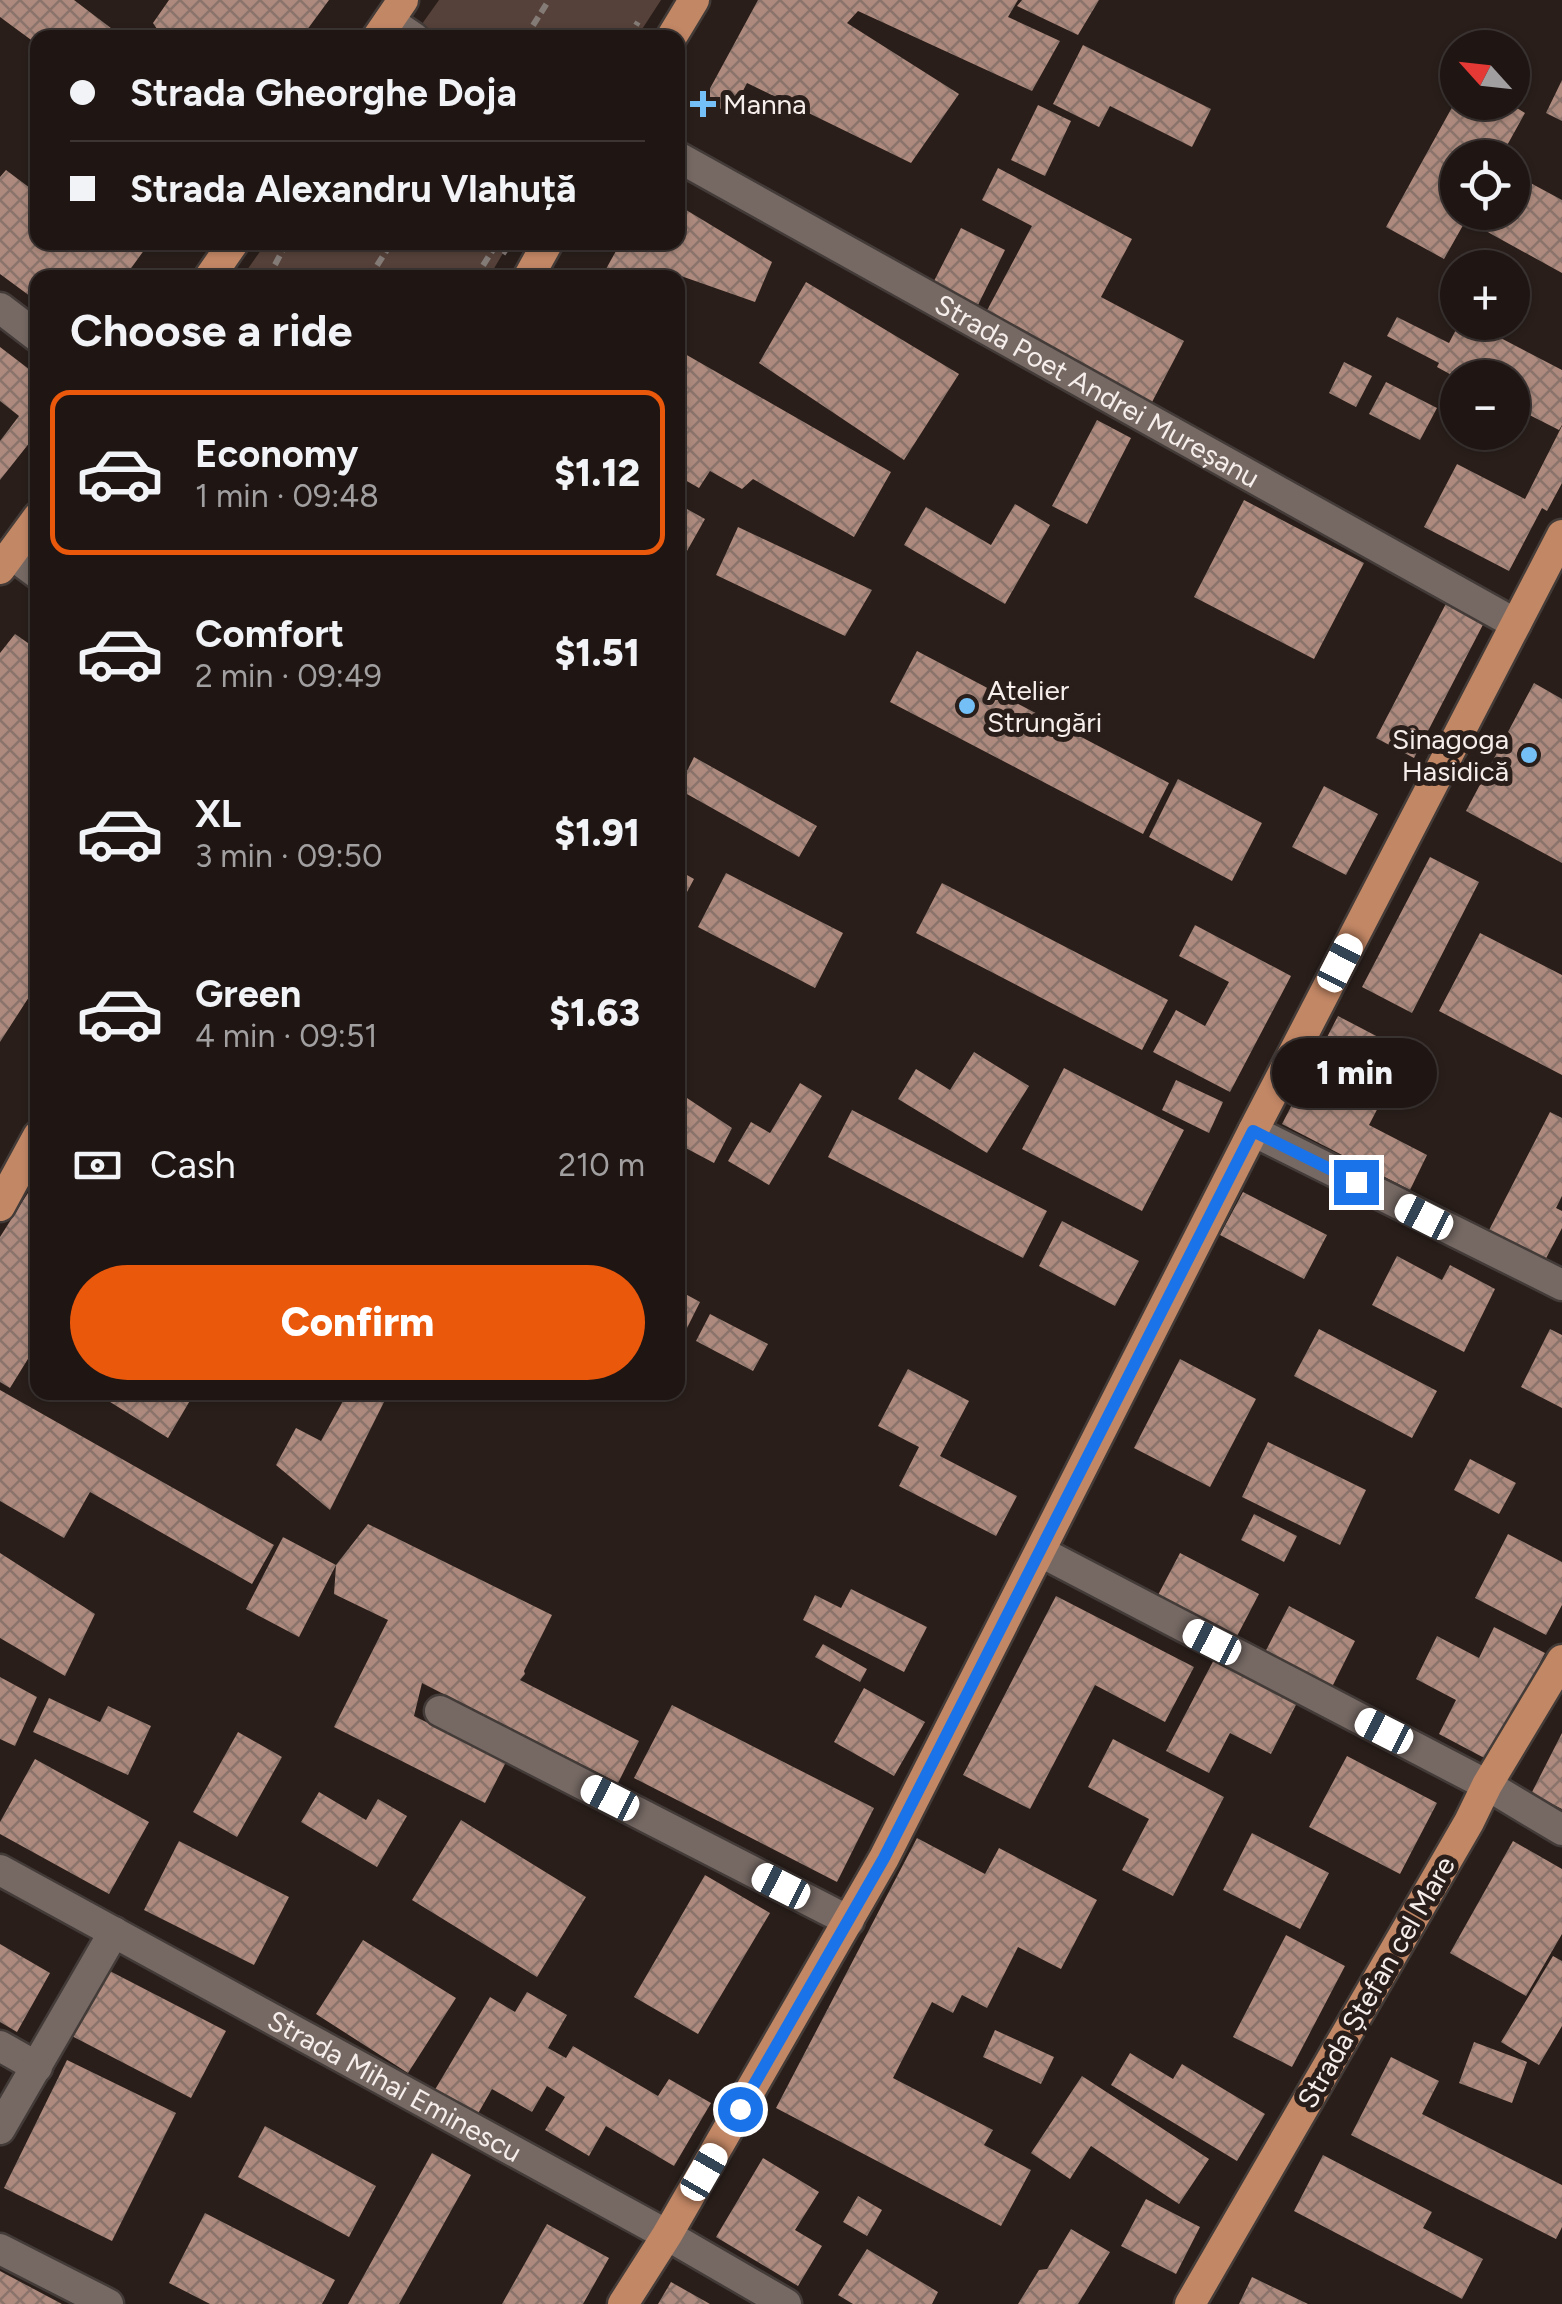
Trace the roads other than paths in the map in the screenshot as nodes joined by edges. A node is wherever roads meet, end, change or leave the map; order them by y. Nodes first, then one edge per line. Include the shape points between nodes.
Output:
1 (694, 0) edge
2 (676, 30) edge
3 (685, 161) edge
4 (0, 308) edge
5 (30, 331) edge
6 (30, 528) edge
7 (1562, 534) edge
8 (5, 562) edge
9 (30, 571) edge
10 (1516, 624) junction
11 (1253, 1131) junction
12 (30, 1151) edge
13 (0, 1206) edge
14 (1562, 1285) edge
15 (1041, 1552) junction
16 (1562, 1660) edge
17 (440, 1711) dead end
18 (1487, 1785) junction
19 (1562, 1830) edge
20 (0, 1870) edge
21 (849, 1921) junction
22 (114, 1932) junction
23 (0, 2046) edge
24 (38, 2066) junction
25 (0, 2129) edge
26 (667, 2234) junction
27 (0, 2248) edge
28 (108, 2304) edge
29 (623, 2304) edge
30 (786, 2304) edge
31 (1190, 2304) edge

1 - 2 main road
3 - 10 street, Strada Poet Andrei Mureșanu
4 - 5 street
6 - 8 main road
7 - 10 main road
8 - 9 street
10 - 11 main road
11 - 14 street
11 - 15 main road
12 - 13 main road
15 - 18 street
15 - 21 main road
16 - 18 main road, Strada Ștefan cel Mare
17 - 21 street
18 - 19 street
18 - 31 main road, Strada Ștefan cel Mare
20 - 22 street, Strada Mihai Eminescu
21 - 26 main road
22 - 24 street
22 - 26 street, Strada Mihai Eminescu
23 - 24 street
24 - 25 street
26 - 29 main road
26 - 30 street, Strada Mihai Eminescu
27 - 28 street

